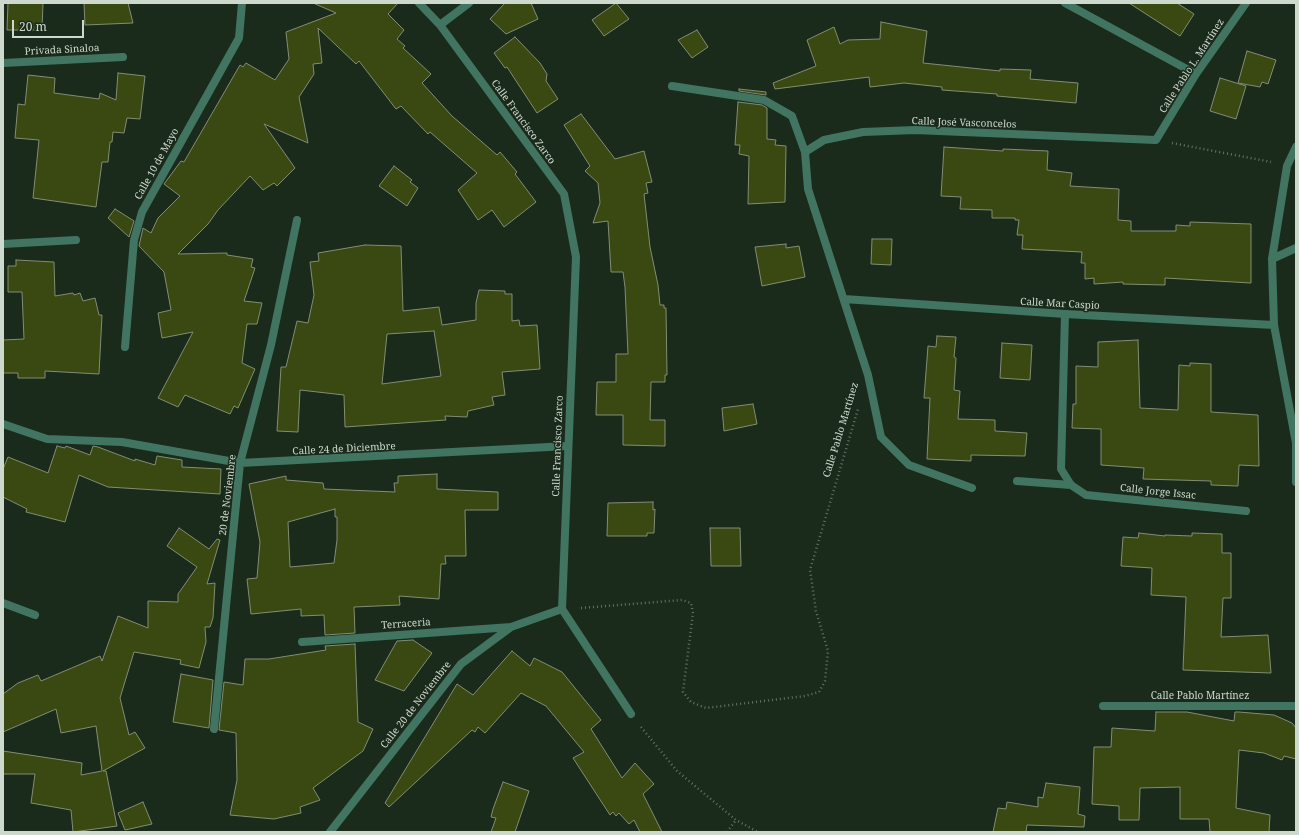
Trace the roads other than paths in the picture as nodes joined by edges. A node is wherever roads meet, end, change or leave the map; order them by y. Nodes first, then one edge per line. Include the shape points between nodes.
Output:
1 (242, 3) edge
2 (419, 3) edge
3 (470, 3) edge
4 (1065, 3) edge
5 (1246, 3) edge
6 (440, 25) junction
7 (123, 57) dead end
8 (3, 63) edge
9 (1196, 74) junction
10 (672, 86) dead end
11 (1156, 140) joint
12 (1296, 147) edge
13 (805, 152) junction
14 (297, 220) dead end
15 (76, 240) dead end
16 (3, 244) edge
17 (1296, 248) edge
18 (1272, 259) junction
19 (844, 299) junction
20 (1065, 314) junction
21 (1274, 325) junction
22 (125, 347) dead end
23 (3, 424) edge
24 (1296, 442) edge
25 (568, 446) junction
26 (240, 463) junction
27 (1017, 481) dead end
28 (1296, 482) edge
29 (1070, 485) junction
30 (972, 488) dead end
31 (1246, 511) dead end
32 (3, 603) edge
33 (562, 609) junction
34 (35, 615) dead end
35 (511, 627) junction
36 (302, 642) dead end
37 (1103, 706) dead end
38 (1296, 706) edge
39 (630, 714) road end
40 (214, 729) dead end
41 (330, 832) edge

1 - 22 street, Calle 10 de Mayo via 239,38 142,212 134,240
2 - 6 street, Calle Francisco Zarco
3 - 6 street
4 - 9 street
5 - 9 street, Calle Pablo L. Martínez
6 - 25 street, Calle Francisco Zarco via 564,194 576,257
7 - 8 street, Privada Sinaloa
9 - 11 street, Calle Pablo L. Martínez
10 - 13 street via 764,100 792,116
11 - 13 street, Calle José Vasconcelos via 915,130 870,132 824,140
12 - 18 street via 1287,166
13 - 19 street, Calle Pablo Martínez via 808,189
14 - 26 street, 20 de Noviembre via 271,345
15 - 16 street
17 - 18 street
18 - 21 street
19 - 20 street, Calle Mar Caspio
19 - 30 street, Calle Pablo Martínez via 868,375 881,437 909,465
20 - 21 street, Calle Mar Caspio
20 - 29 street via 1061,469
21 - 24 street
23 - 26 street, Calle 24 de Diciembre via 47,440 122,442
24 - 28 street
25 - 26 street, Calle 24 de Diciembre
25 - 33 street, Calle Francisco Zarco
26 - 40 street, 20 de Noviembre
27 - 29 street, Calle Jorge Issac
29 - 31 street, Calle Jorge Issac via 1086,495
32 - 34 street
33 - 35 street, Calle 20 de Noviembre
33 - 39 street
35 - 36 street, Terraceria
35 - 41 street, Calle 20 de Noviembre via 461,664
37 - 38 street, Calle Pablo Martínez

